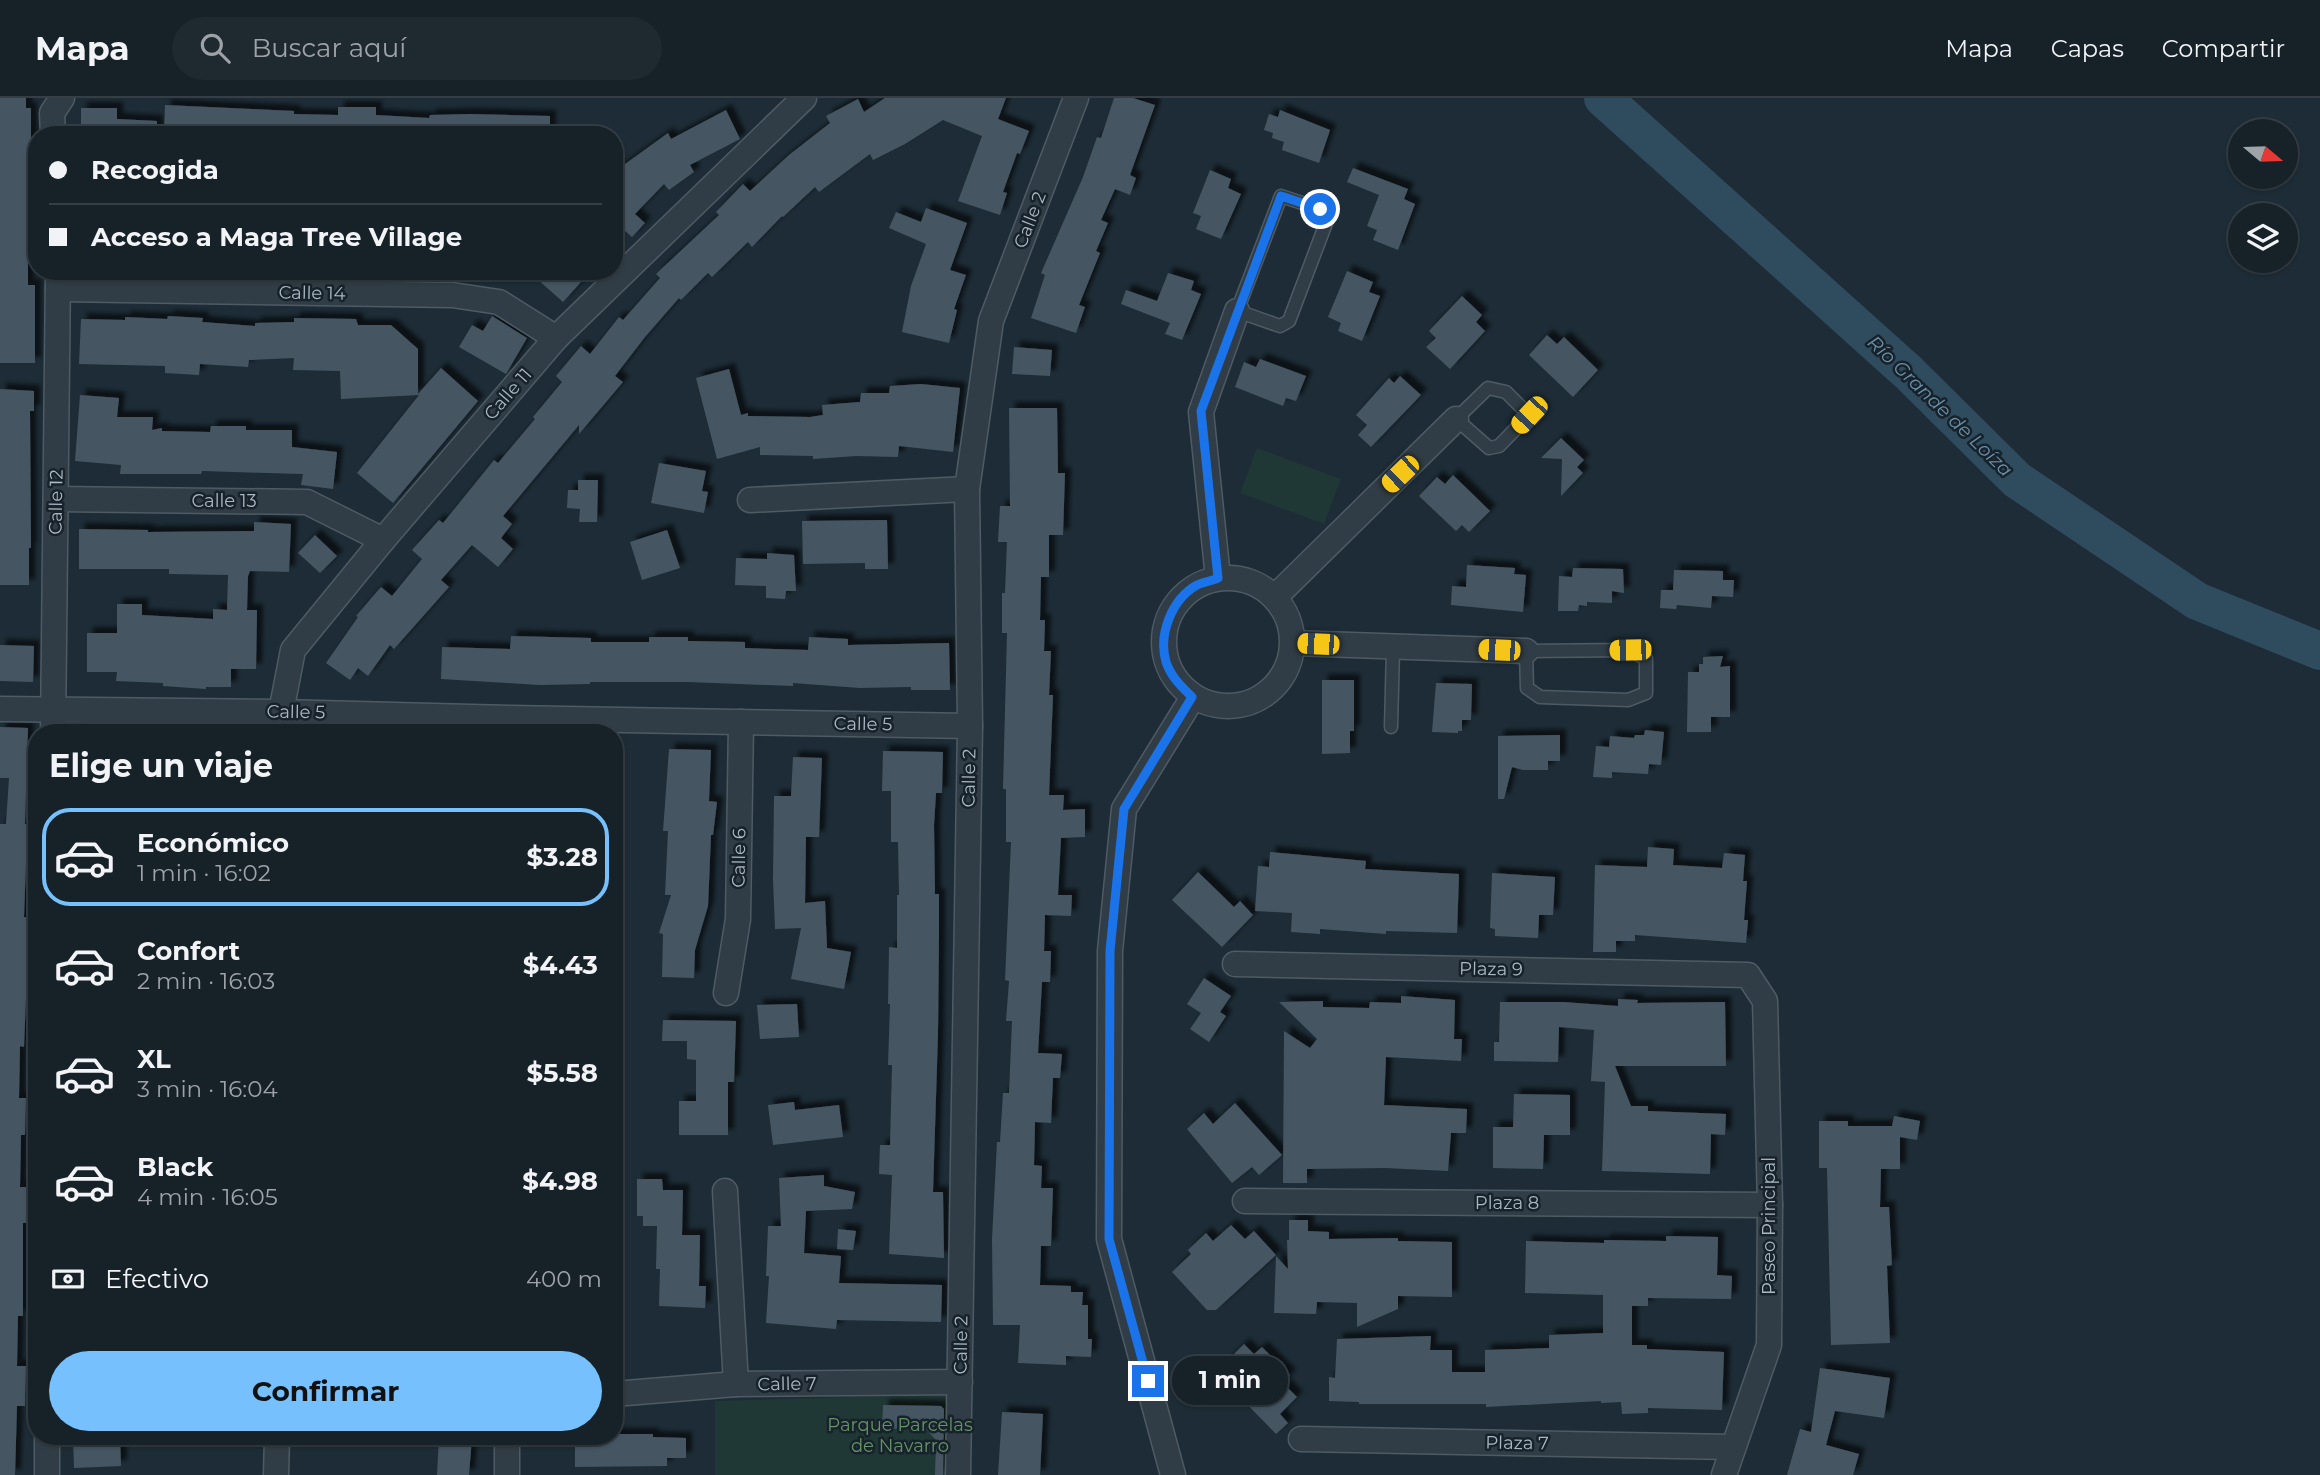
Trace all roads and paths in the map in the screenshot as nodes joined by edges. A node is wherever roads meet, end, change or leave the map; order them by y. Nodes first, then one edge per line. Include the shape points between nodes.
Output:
1 (62, 98) edge
2 (804, 98) edge
3 (1076, 98) edge
4 (53, 126) edge
5 (623, 273) edge
6 (58, 280) edge
7 (616, 280) edge
8 (1237, 311) junction
9 (556, 338) junction
10 (1456, 419) junction
11 (967, 489) junction
12 (56, 499) junction
13 (750, 500) dead end
14 (383, 540) junction
15 (1218, 578) junction
16 (1275, 597) junction
17 (1293, 643) junction
18 (1393, 648) junction
19 (1526, 651) junction
20 (1192, 697) junction
21 (0, 709) edge
22 (53, 722) edge
23 (281, 722) edge
24 (741, 722) junction
25 (396, 724) edge
26 (623, 724) edge
27 (970, 726) junction
28 (1391, 727) dead end
29 (1235, 964) dead end
30 (1748, 975) joint
31 (726, 993) dead end
32 (725, 1191) dead end
33 (1245, 1201) dead end
34 (1770, 1205) junction
35 (960, 1382) junction
36 (736, 1384) junction
37 (623, 1393) edge
38 (1301, 1439) dead end
39 (47, 1445) edge
40 (276, 1445) edge
41 (507, 1445) edge
42 (1733, 1447) junction
43 (47, 1475) edge
44 (276, 1475) edge
45 (507, 1475) edge
46 (958, 1475) edge
47 (1173, 1475) edge
48 (1724, 1475) edge

1 - 4 street via 52,113
2 - 5 street, Calle 11
3 - 11 street, Calle 2 via 991,321
6 - 9 street, Calle 14 via 452,295 499,302
6 - 12 street, Calle 12
7 - 9 street, Calle 11
8 - 8 lane via 1281,196 1320,209 1328,218 1289,321 1280,326
8 - 15 street via 1201,411
9 - 14 street, Calle 11
10 - 10 lane via 1489,449 1499,446 1529,415 1506,392 1488,388
10 - 16 street
11 - 13 street
11 - 27 street, Calle 2
12 - 14 street, Calle 13 via 307,502
12 - 22 street, Calle 12
14 - 23 street, Calle 11 via 293,650
15 - 16 street via 1258,584
15 - 20 street via 1197,585 1180,599 1168,618 1166,662
16 - 17 street via 1291,626
17 - 18 street
17 - 20 street via 1290,663 1280,680 1249,704 1230,708
18 - 19 street
18 - 28 lane
19 - 19 lane via 1630,650 1646,659 1646,693 1628,700 1540,697 1527,688
20 - 47 street via 1124,809 1110,951 1109,1239
21 - 22 street, Calle 5
22 - 23 street, Calle 5
23 - 25 street, Calle 5
24 - 26 street, Calle 5
24 - 27 street, Calle 5
24 - 31 street, Calle 6 via 738,919
27 - 35 street, Calle 2
29 - 30 street, Plaza 9
30 - 34 street, Paseo Principal via 1765,1001
32 - 36 street
33 - 34 street, Plaza 8
34 - 42 street, Paseo Principal via 1769,1345
35 - 36 street, Calle 7
35 - 46 street, Calle 2
36 - 37 street, Calle 7
38 - 42 street, Plaza 7
39 - 43 street
40 - 44 street
41 - 45 street
42 - 48 street, Paseo Principal

